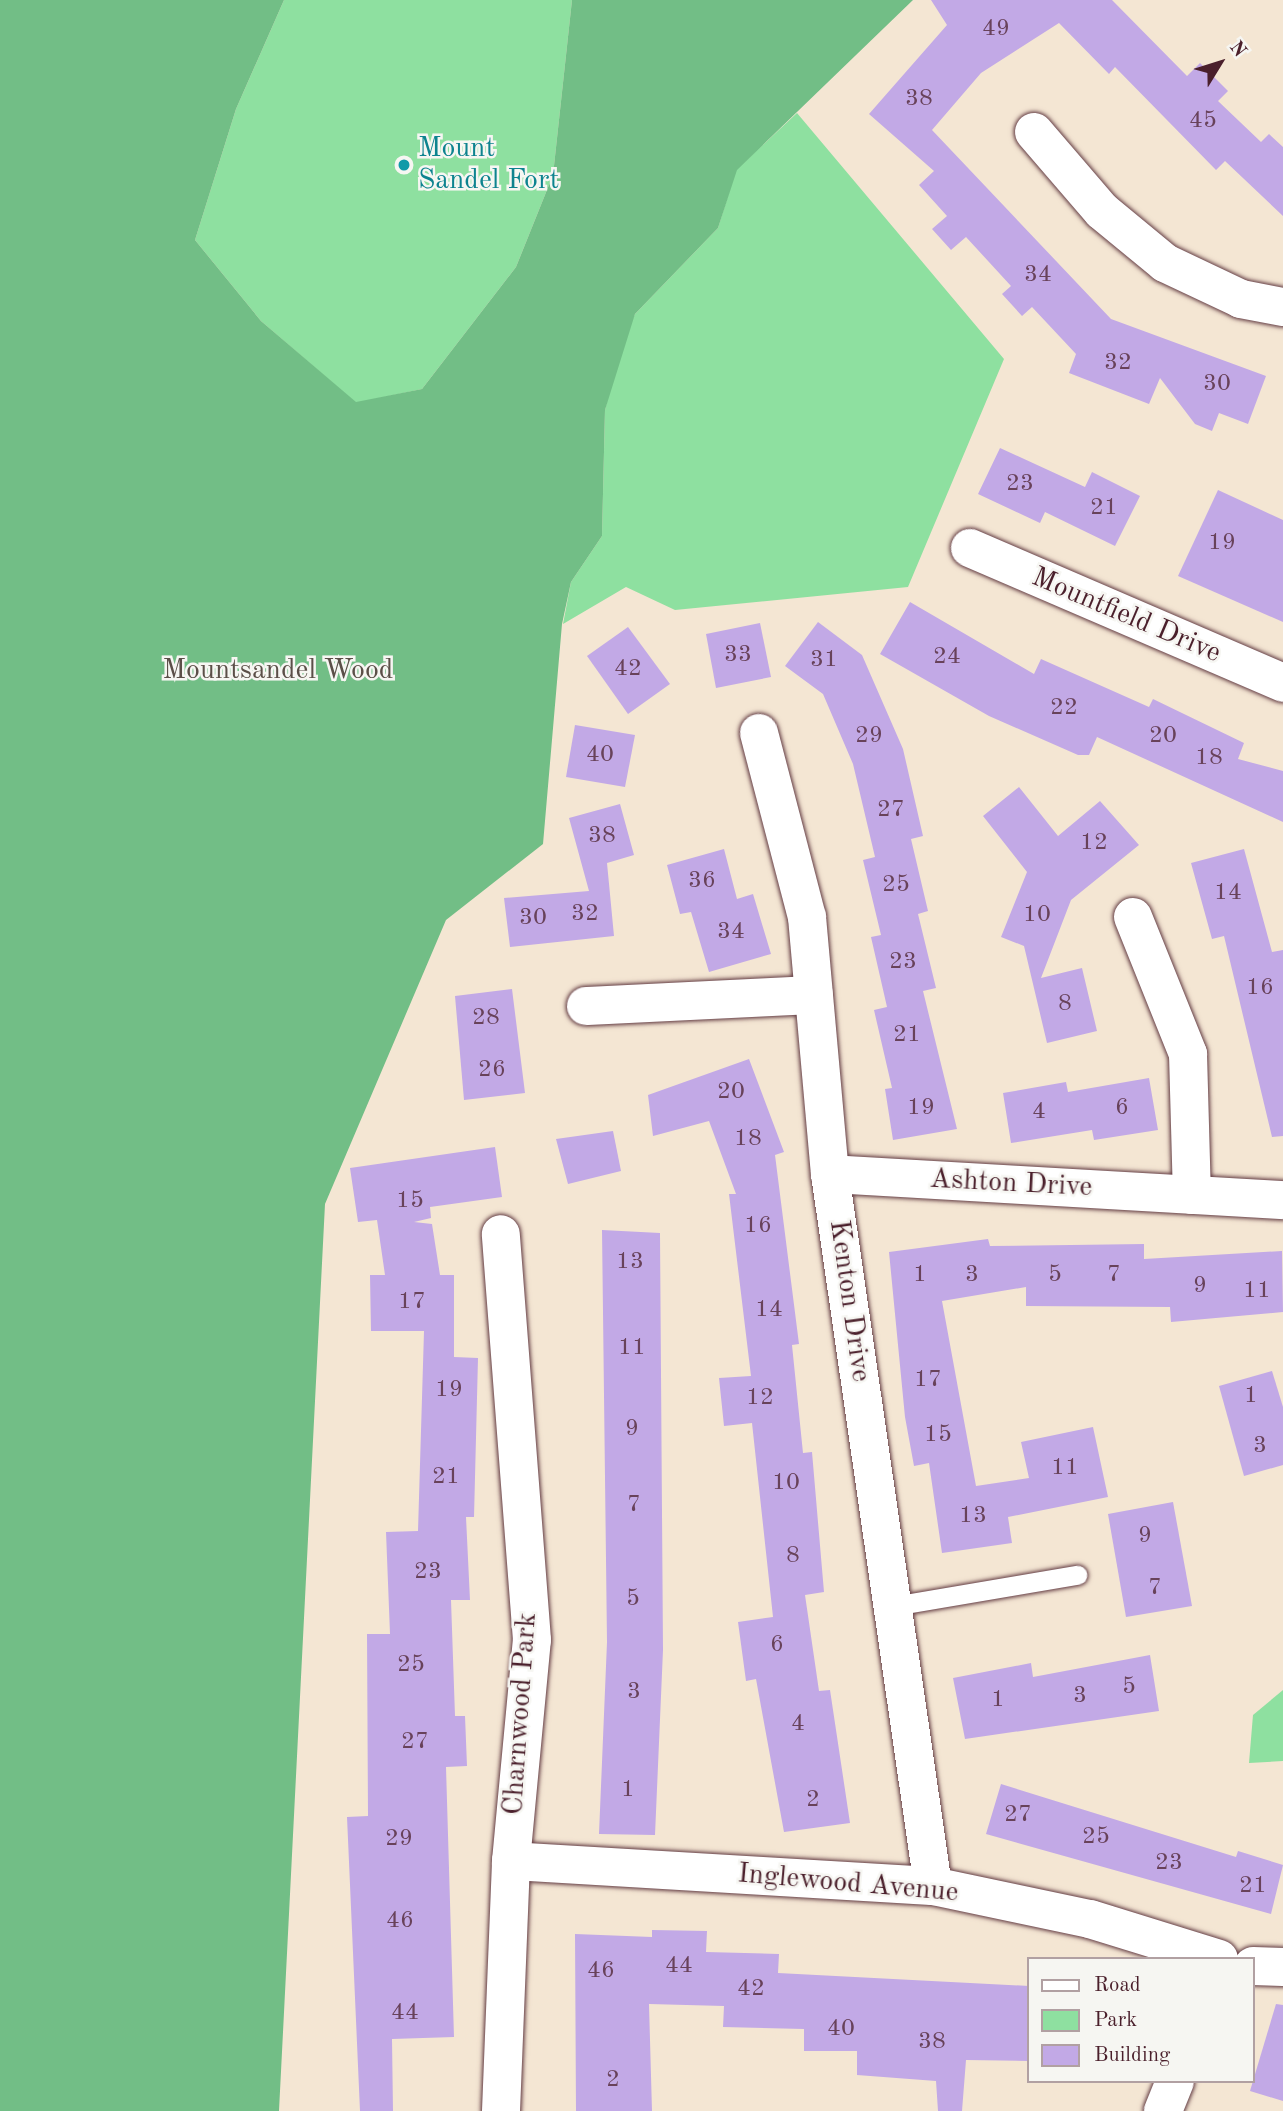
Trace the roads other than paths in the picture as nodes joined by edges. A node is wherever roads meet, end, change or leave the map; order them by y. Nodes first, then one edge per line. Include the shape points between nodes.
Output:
1 (1034, 132) dead end
2 (1283, 307) edge
3 (970, 548) dead end
4 (1283, 683) edge
5 (759, 733) dead end
6 (1133, 917) dead end
7 (814, 995) junction
8 (586, 1006) dead end
9 (830, 1174) junction
10 (1192, 1195) junction
11 (1283, 1200) edge
12 (501, 1234) dead end
13 (1077, 1576) dead end
14 (893, 1606) junction
15 (511, 1861) junction
16 (933, 1886) junction
17 (1213, 1957) edge
18 (1255, 1966) edge
19 (1283, 1967) edge
20 (1174, 2083) edge
21 (501, 2111) edge
22 (1163, 2111) edge

1 - 2 street via 1101,211 1165,262 1241,299
3 - 4 street, Mountfield Drive
5 - 7 street, Kenton Drive via 807,917
6 - 10 street via 1188,1054
7 - 8 street
7 - 9 street, Kenton Drive
9 - 10 street, Ashton Drive
9 - 14 street, Kenton Drive
10 - 11 street, Ashton Drive
12 - 15 street, Charnwood Park via 531,1640
13 - 14 lane
14 - 16 street, Kenton Drive
15 - 16 street, Inglewood Avenue
15 - 21 street, Charnwood Park
16 - 17 street, Inglewood Avenue via 1090,1919
18 - 19 street
20 - 22 street

